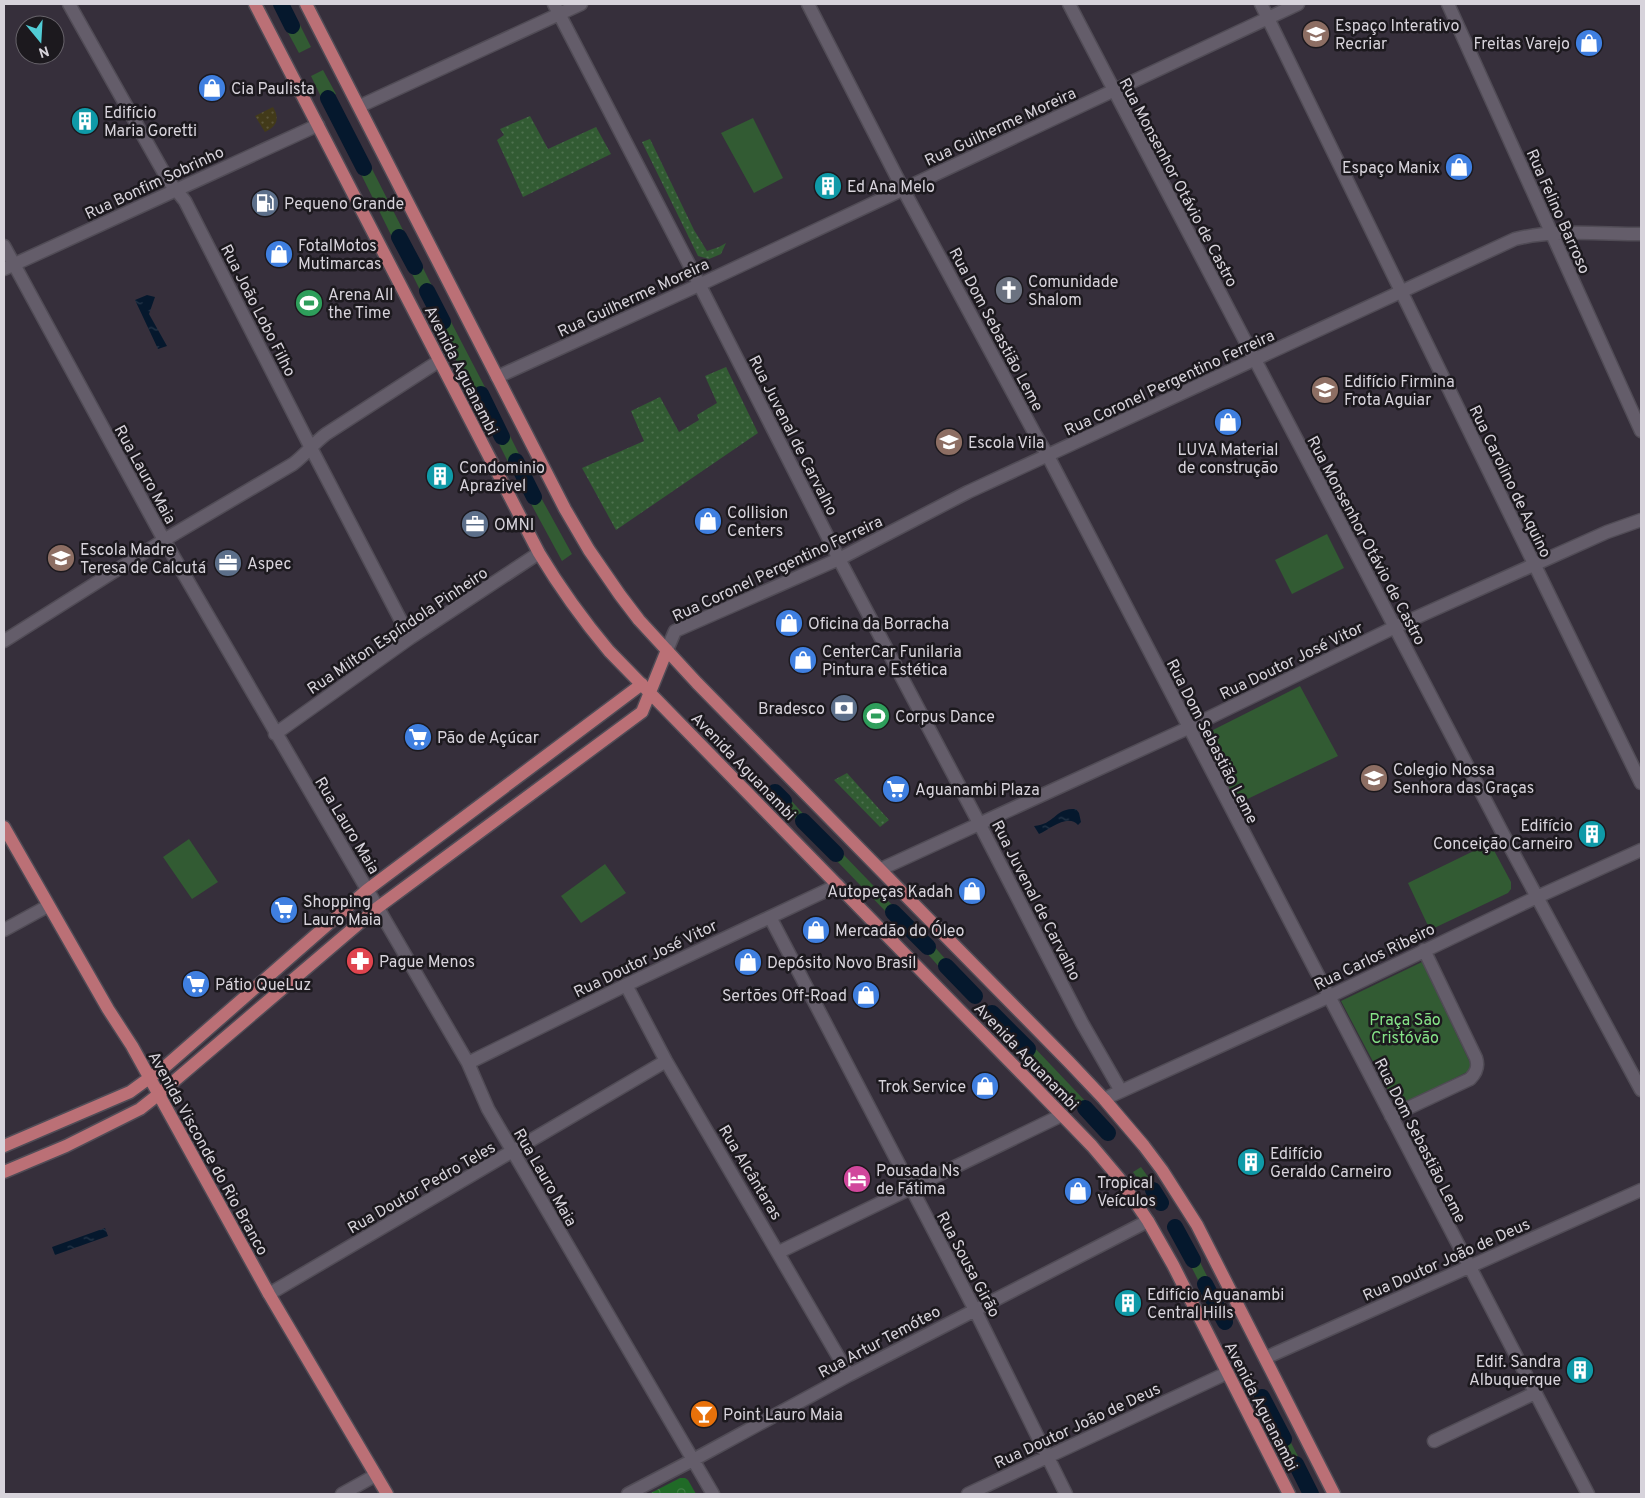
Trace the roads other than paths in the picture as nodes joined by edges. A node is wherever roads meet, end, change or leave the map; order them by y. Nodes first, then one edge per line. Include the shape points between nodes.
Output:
1 (69, 4) edge
2 (255, 4) edge
3 (306, 4) edge
4 (581, 4) edge
5 (808, 4) edge
6 (1069, 4) edge
7 (1261, 4) edge
8 (1298, 4) edge
9 (1448, 4) edge
10 (557, 9) edge
11 (1268, 17) junction
12 (1113, 90) junction
13 (360, 106) junction
14 (318, 125) junction
15 (903, 189) junction
16 (176, 190) junction
17 (1552, 234) junction
18 (1641, 234) edge
19 (4, 246) edge
20 (9, 266) edge
21 (699, 285) junction
22 (1401, 292) junction
23 (1254, 360) junction
24 (439, 361) junction
25 (497, 377) junction
26 (1641, 430) edge
27 (311, 448) junction
28 (1048, 456) junction
29 (1641, 512) edge
30 (1641, 520) edge
31 (1607, 532) junction
32 (164, 540) junction
33 (539, 553) junction
34 (838, 560) junction
35 (1534, 566) junction
36 (1395, 627) junction
37 (410, 638) junction
38 (4, 641) edge
39 (667, 650) junction
40 (646, 688) junction
41 (1188, 728) junction
42 (275, 734) junction
43 (1641, 783) edge
44 (979, 823) junction
45 (4, 827) edge
46 (1641, 850) edge
47 (880, 869) junction
48 (838, 885) junction
49 (367, 890) junction
50 (1537, 897) junction
51 (48, 906) junction
52 (377, 908) junction
53 (770, 917) junction
54 (4, 930) edge
55 (1424, 950) junction
56 (626, 985) junction
57 (1328, 997) junction
58 (666, 1061) junction
59 (468, 1062) junction
60 (149, 1078) junction
61 (1641, 1090) edge
62 (1121, 1091) junction
63 (159, 1094) junction
64 (1104, 1099) junction
65 (1062, 1115) junction
66 (1391, 1116) junction
67 (4, 1146) edge
68 (513, 1152) junction
69 (4, 1172) edge
70 (910, 1188) junction
71 (1641, 1190) edge
72 (1148, 1221) junction
73 (779, 1252) junction
74 (1468, 1266) junction
75 (269, 1294) junction
76 (975, 1310) junction
77 (1265, 1358) junction
78 (1227, 1373) junction
79 (849, 1375) junction
80 (1535, 1393) junction
81 (1434, 1441) dead end
82 (1046, 1457) junction
83 (693, 1460) junction
84 (376, 1475) junction
85 (342, 1494) edge
86 (387, 1494) edge
87 (628, 1494) edge
88 (713, 1494) edge
89 (968, 1494) edge
90 (1066, 1494) edge
91 (1288, 1494) edge
92 (1334, 1494) edge
93 (1588, 1494) edge

1 - 16 street, Rua João Lobo Filho
2 - 14 main road, Avenida Aguanambi
3 - 13 main road, Avenida Aguanambi
4 - 10 street
5 - 15 street, Rua Dom Sebastião Leme
6 - 12 street, Rua Monsenhor Otávio de Castro
7 - 11 street, Rua Carolino de Aquino
8 - 11 street, Rua Guilherme Moreira
9 - 17 street, Rua Felino Barroso
10 - 13 street
10 - 21 street, Rua Juvenal de Carvalho
11 - 12 street, Rua Guilherme Moreira
11 - 22 street, Rua Carolino de Aquino
12 - 15 street, Rua Guilherme Moreira
12 - 23 street, Rua Monsenhor Otávio de Castro
13 - 25 main road, Avenida Aguanambi
14 - 16 street, Rua Bonfim Sobrinho
14 - 24 main road, Avenida Aguanambi
15 - 21 street, Rua Guilherme Moreira
15 - 28 street, Rua Dom Sebastião Leme
16 - 20 street, Rua Bonfim Sobrinho
16 - 27 street, Rua João Lobo Filho via 185,201
17 - 18 street, Rua Coronel Pergentino Ferreira
17 - 22 street, Rua Coronel Pergentino Ferreira via 1515,239
17 - 26 street, Rua Felino Barroso
19 - 20 street, Rua Lauro Maia
20 - 32 street, Rua Lauro Maia
21 - 25 street, Rua Guilherme Moreira
21 - 34 street, Rua Juvenal de Carvalho
22 - 23 street, Rua Coronel Pergentino Ferreira
22 - 35 street, Rua Carolino de Aquino
23 - 28 street, Rua Coronel Pergentino Ferreira
23 - 36 street, Rua Monsenhor Otávio de Castro
24 - 27 street via 326,434
24 - 33 main road, Avenida Aguanambi
25 - 39 main road, Avenida Aguanambi via 589,550 625,601
27 - 32 street via 293,464
27 - 37 street, Rua João Lobo Filho
28 - 34 street, Rua Coronel Pergentino Ferreira via 968,492
28 - 41 street, Rua Dom Sebastião Leme
29 - 31 street, Rua Doutor José Vitor
30 - 31 street, Rua Doutor José Vitor
31 - 35 street, Rua Doutor José Vitor
32 - 38 street
32 - 42 street, Rua Lauro Maia
33 - 37 street, Rua Milton Espíndola Pinheiro
33 - 40 main road, Avenida Aguanambi via 588,626
34 - 39 street, Rua Coronel Pergentino Ferreira via 675,631
34 - 44 street, Rua Juvenal de Carvalho
35 - 36 street, Rua Doutor José Vitor
35 - 43 street, Rua Carolino de Aquino
36 - 41 street, Rua Doutor José Vitor
36 - 50 street, Rua Monsenhor Otávio de Castro
37 - 42 street, Rua Milton Espíndola Pinheiro
39 - 40 main road, Rua Coronel Pergentino Ferreira
39 - 47 main road, Avenida Aguanambi
40 - 48 main road, Avenida Aguanambi
40 - 49 main road
40 - 52 main road, Rua Coronel Pergentino Ferreira via 642,712
41 - 44 street, Rua Doutor José Vitor
41 - 57 street, Rua Dom Sebastião Leme
42 - 49 street, Rua Lauro Maia
44 - 47 street, Rua Doutor José Vitor
44 - 62 street, Rua Juvenal de Carvalho via 1082,1023
45 - 51 main road, Avenida Visconde do Rio Branco
46 - 50 street, Rua Carlos Ribeiro
47 - 64 main road, Avenida Aguanambi
48 - 53 street, Rua Doutor José Vitor
48 - 65 main road, Avenida Aguanambi
49 - 52 street, Rua Lauro Maia
49 - 60 main road
50 - 55 street, Rua Carlos Ribeiro
50 - 61 street, Rua Monsenhor Otávio de Castro
51 - 54 street
51 - 60 main road, Avenida Visconde do Rio Branco
52 - 59 street, Rua Lauro Maia
52 - 63 main road, Rua Coronel Pergentino Ferreira
53 - 56 street, Rua Doutor José Vitor
53 - 70 street, Rua Sousa Girão
55 - 57 street, Rua Carlos Ribeiro
55 - 66 street via 1476,1058 1477,1069 1470,1079
56 - 58 street, Rua Alcântaras
56 - 59 street, Rua Doutor José Vitor
57 - 62 street, Rua Carlos Ribeiro
57 - 66 street, Rua Dom Sebastião Leme
58 - 68 street, Rua Doutor Pedro Teles
58 - 73 street, Rua Alcântaras
59 - 68 street, Rua Lauro Maia via 488,1109
60 - 63 main road, Avenida Visconde do Rio Branco
60 - 67 main road via 130,1092
62 - 64 street, Rua Carlos Ribeiro
63 - 69 main road, Rua Coronel Pergentino Ferreira via 140,1109
63 - 75 main road, Avenida Visconde do Rio Branco
64 - 77 main road, Avenida Aguanambi via 1150,1154 1197,1225
65 - 70 street
65 - 72 main road, Avenida Aguanambi via 1119,1178
66 - 74 street, Rua Dom Sebastião Leme
68 - 75 street, Rua Doutor Pedro Teles
68 - 83 street, Rua Lauro Maia
70 - 73 street
70 - 76 street, Rua Sousa Girão
71 - 74 street, Rua Doutor João de Deus
72 - 76 street, Rua Artur Temóteo
72 - 78 main road, Avenida Aguanambi
73 - 79 street, Rua Alcântaras
74 - 77 street, Rua Doutor João de Deus
74 - 80 street, Rua Dom Sebastião Leme
75 - 84 main road, Avenida Visconde do Rio Branco
76 - 79 street, Rua Artur Temóteo
76 - 82 street, Rua Sousa Girão
77 - 92 main road, Avenida Aguanambi
78 - 82 street, Rua Doutor João de Deus
78 - 91 main road, Avenida Aguanambi
79 - 83 street, Rua Artur Temóteo
80 - 81 street
80 - 93 street, Rua Dom Sebastião Leme
82 - 89 street, Rua Doutor João de Deus
82 - 90 street, Rua Sousa Girão
83 - 87 street, Rua Artur Temóteo
83 - 88 street, Rua Lauro Maia
84 - 85 street
84 - 86 main road, Avenida Visconde do Rio Branco

